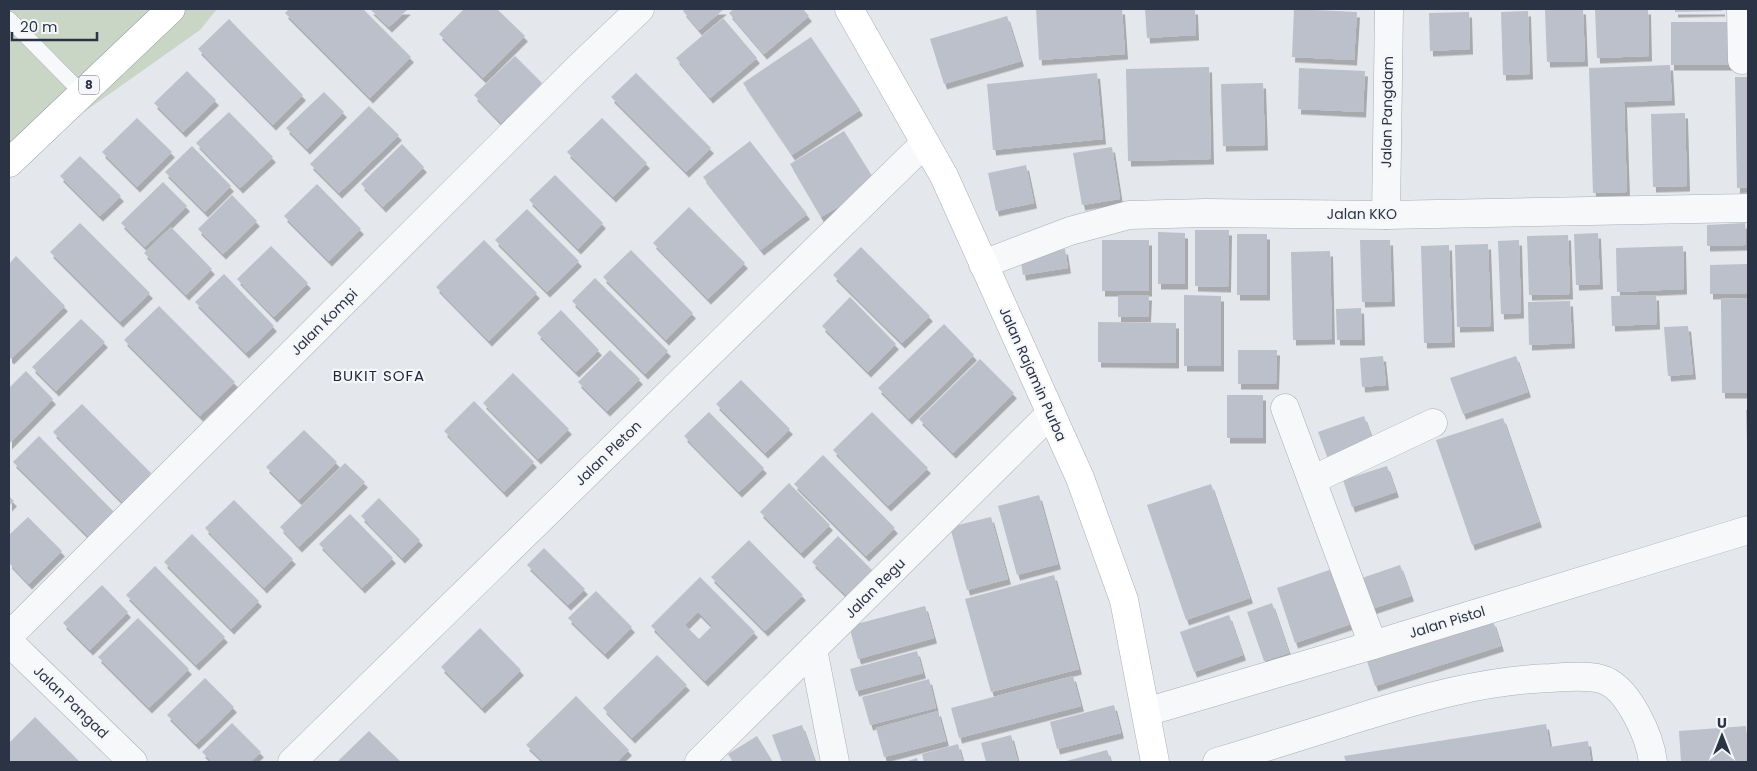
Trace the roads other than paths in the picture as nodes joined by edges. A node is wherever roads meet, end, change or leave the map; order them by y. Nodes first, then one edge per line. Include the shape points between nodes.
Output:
1 (171, 9) edge
2 (640, 9) edge
3 (849, 9) edge
4 (1389, 9) edge
5 (1741, 9) edge
6 (9, 20) edge
7 (1742, 60) dead end
8 (82, 93) junction
9 (925, 143) junction
10 (9, 163) edge
11 (1748, 208) edge
12 (1386, 214) junction
13 (984, 264) junction
14 (1285, 408) dead end
15 (1051, 413) junction
16 (1433, 423) dead end
17 (1312, 480) junction
18 (1748, 530) edge
19 (9, 636) edge
20 (9, 642) edge
21 (1373, 645) junction
22 (813, 649) junction
23 (1146, 712) junction
24 (133, 762) edge
25 (292, 762) edge
26 (698, 762) edge
27 (835, 762) edge
28 (1155, 762) edge
29 (1218, 762) edge
30 (1653, 762) edge

1 - 8 main road, 8
2 - 19 street, Jalan Kompi
3 - 9 main road, Jalan Rajamin Purba
4 - 12 street, Jalan Pangdam
5 - 7 street
6 - 8 lane
8 - 10 main road, 8
9 - 13 main road, Jalan Rajamin Purba via 944,176
9 - 25 street, Jalan Pleton
11 - 12 street, Jalan KKO
12 - 13 street, Jalan KKO via 1129,216 1070,232
13 - 15 main road, Jalan Rajamin Purba
14 - 17 street
15 - 22 street, Jalan Regu
15 - 23 main road, Jalan Rajamin Purba via 1080,478 1124,600
16 - 17 street
17 - 21 street
18 - 21 street, Jalan Pistol
20 - 24 street, Jalan Pangad
21 - 23 street, Jalan Pistol
22 - 26 street, Jalan Regu
22 - 27 street
23 - 28 main road, Jalan Rajamin Purba
29 - 30 street via 1418,700 1502,682 1577,677 1602,679 1627,698 1640,722

